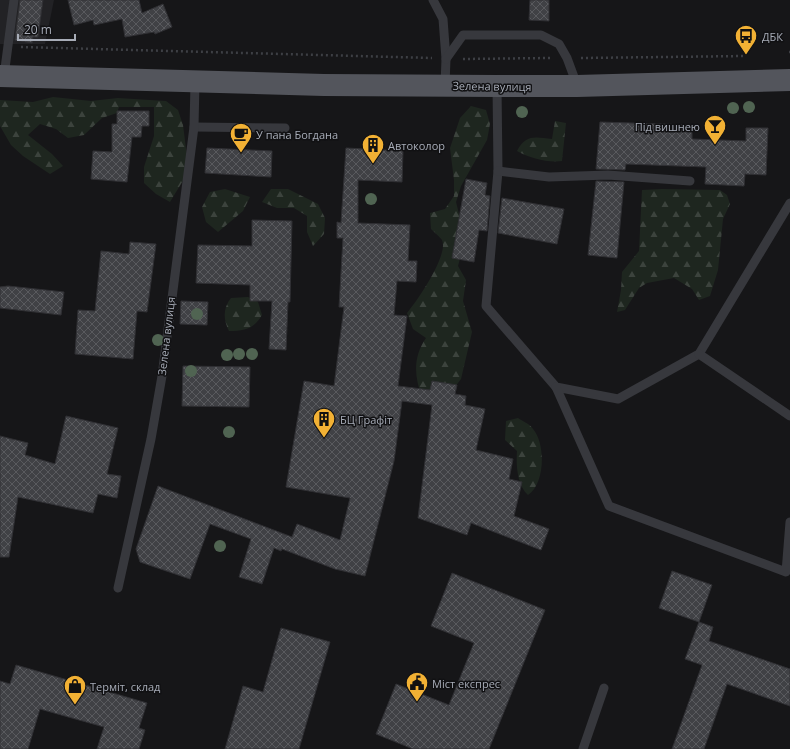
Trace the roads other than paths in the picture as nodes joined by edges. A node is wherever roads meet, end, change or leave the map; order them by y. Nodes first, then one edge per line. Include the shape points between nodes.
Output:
1 (14, 0) edge
2 (433, 0) edge
3 (446, 59) junction
4 (2, 76) edge
5 (790, 80) edge
6 (195, 82) junction
7 (445, 85) junction
8 (497, 86) junction
9 (577, 86) junction
10 (194, 127) junction
11 (285, 128) dead end
12 (498, 171) junction
13 (690, 181) dead end
14 (790, 203) edge
15 (700, 354) junction
16 (556, 388) junction
17 (790, 416) edge
18 (790, 522) edge
19 (118, 588) dead end
20 (604, 688) dead end
21 (583, 749) edge

1 - 4 lane via 9,46
2 - 3 lane via 443,19
3 - 7 lane
3 - 9 lane via 463,35 541,35 559,44
4 - 6 main road, Зелена вулиця
5 - 9 main road, Зелена вулиця
6 - 7 main road, Зелена вулиця
6 - 10 lane, Зелена вулиця
7 - 8 main road, Зелена вулиця
8 - 9 main road, Зелена вулиця
8 - 12 lane
10 - 11 lane
10 - 19 lane, Зелена вулиця via 162,376 151,439
12 - 13 lane via 549,177 608,175
12 - 16 lane via 486,306
14 - 15 lane
15 - 16 lane via 618,399
15 - 17 lane
16 - 18 lane via 609,506 786,572
20 - 21 lane

